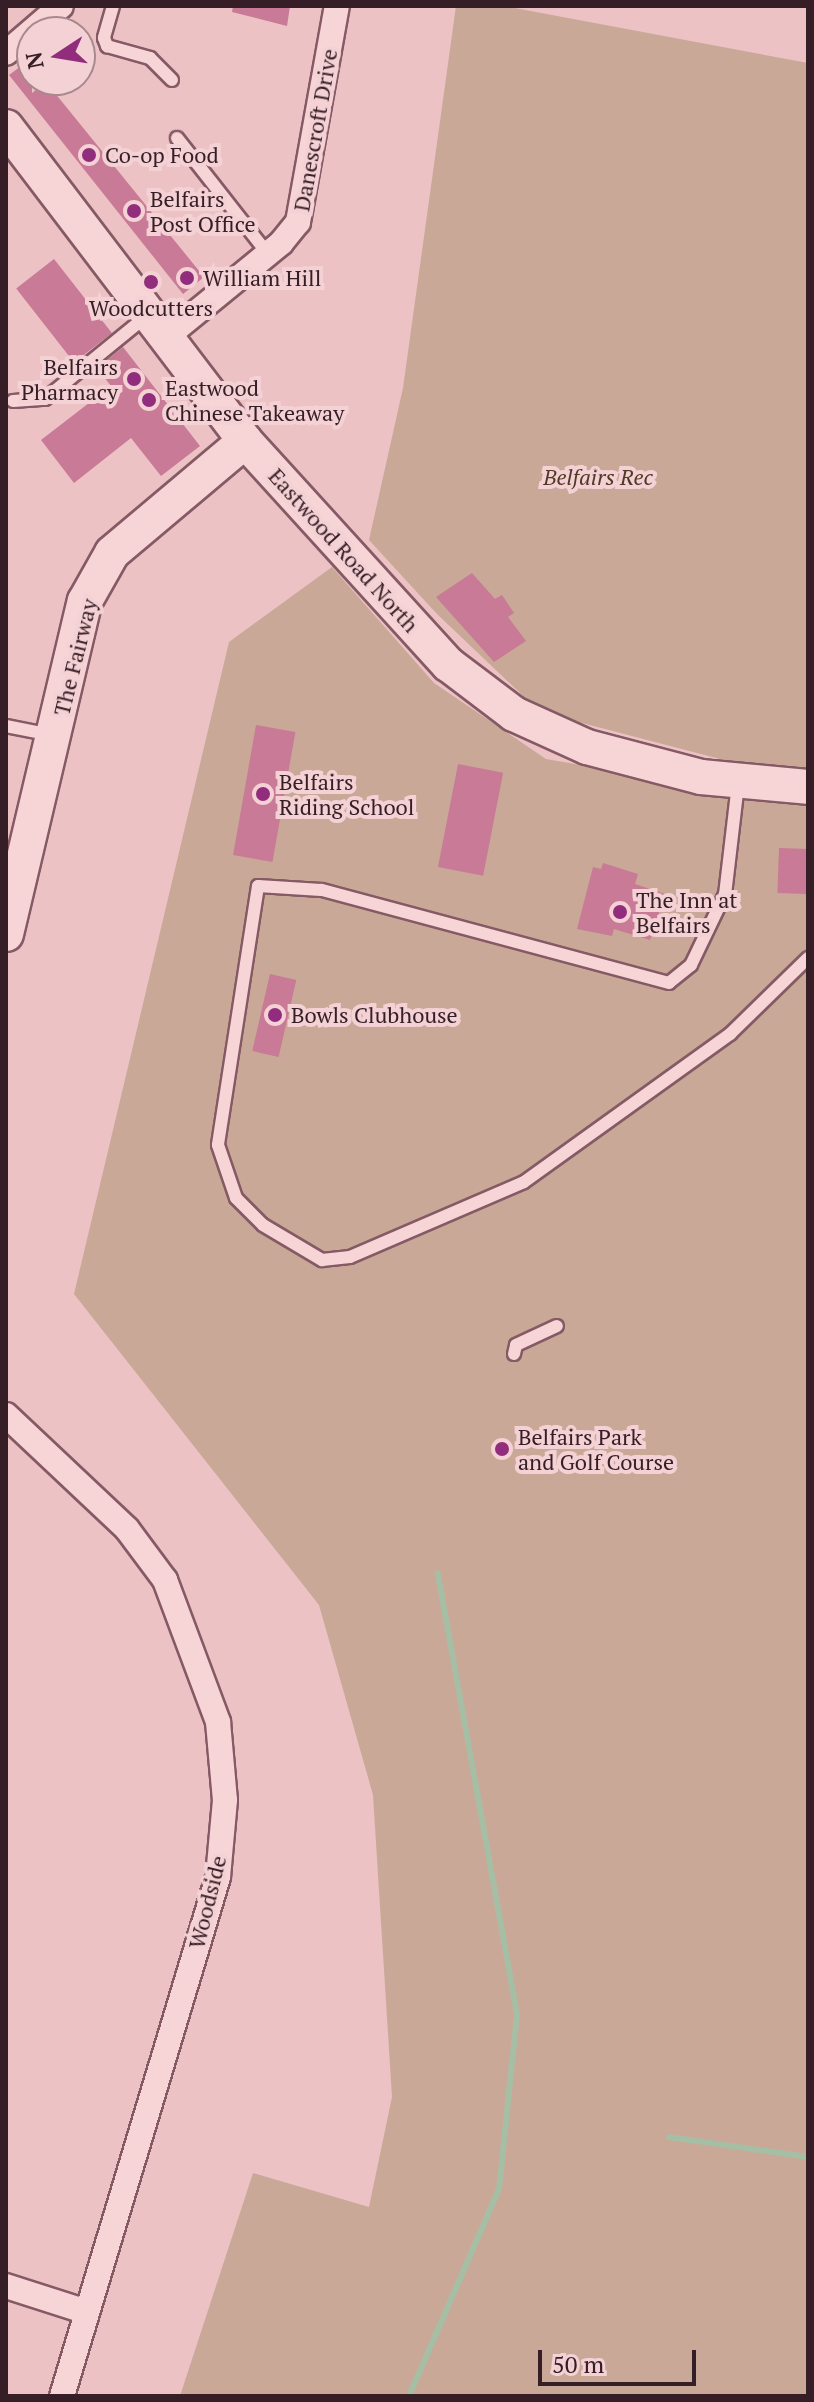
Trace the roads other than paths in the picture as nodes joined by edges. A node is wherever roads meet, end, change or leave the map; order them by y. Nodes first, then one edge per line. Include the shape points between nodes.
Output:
1 (61, 6) edge
2 (113, 6) edge
3 (337, 6) edge
4 (6, 53) edge
5 (172, 80) dead end
6 (6, 127) edge
7 (177, 138) dead end
8 (268, 254) junction
9 (157, 326) junction
10 (13, 401) dead end
11 (245, 441) junction
12 (6, 726) edge
13 (55, 736) junction
14 (738, 784) junction
15 (808, 787) edge
16 (6, 934) edge
17 (808, 958) edge
18 (557, 1326) dead end
19 (514, 1354) dead end
20 (6, 1415) edge
21 (6, 2286) edge
22 (87, 2312) junction
23 (62, 2396) edge

1 - 4 street
2 - 5 lane via 104,38 107,46 150,58
3 - 8 street, Danescroft Drive via 306,197 298,222
6 - 9 street, Eastwood Road North
7 - 8 lane
8 - 9 street, Danescroft Drive
9 - 10 lane via 45,399
9 - 11 street, Eastwood Road North
11 - 13 street, The Fairway via 112,553 85,601
11 - 14 street, Eastwood Road North via 448,664 514,714 587,747
12 - 13 lane
13 - 16 street, The Fairway
14 - 15 street, Eastwood Road North
14 - 17 lane via 725,894 691,965 669,983 321,890 258,886 218,1145 236,1198 263,1225 322,1260 350,1257 524,1182 730,1034
18 - 19 lane via 516,1345
20 - 22 street, Woodside via 127,1529 165,1580 218,1722 224,1784 218,1877
21 - 22 street
22 - 23 street, Woodside

